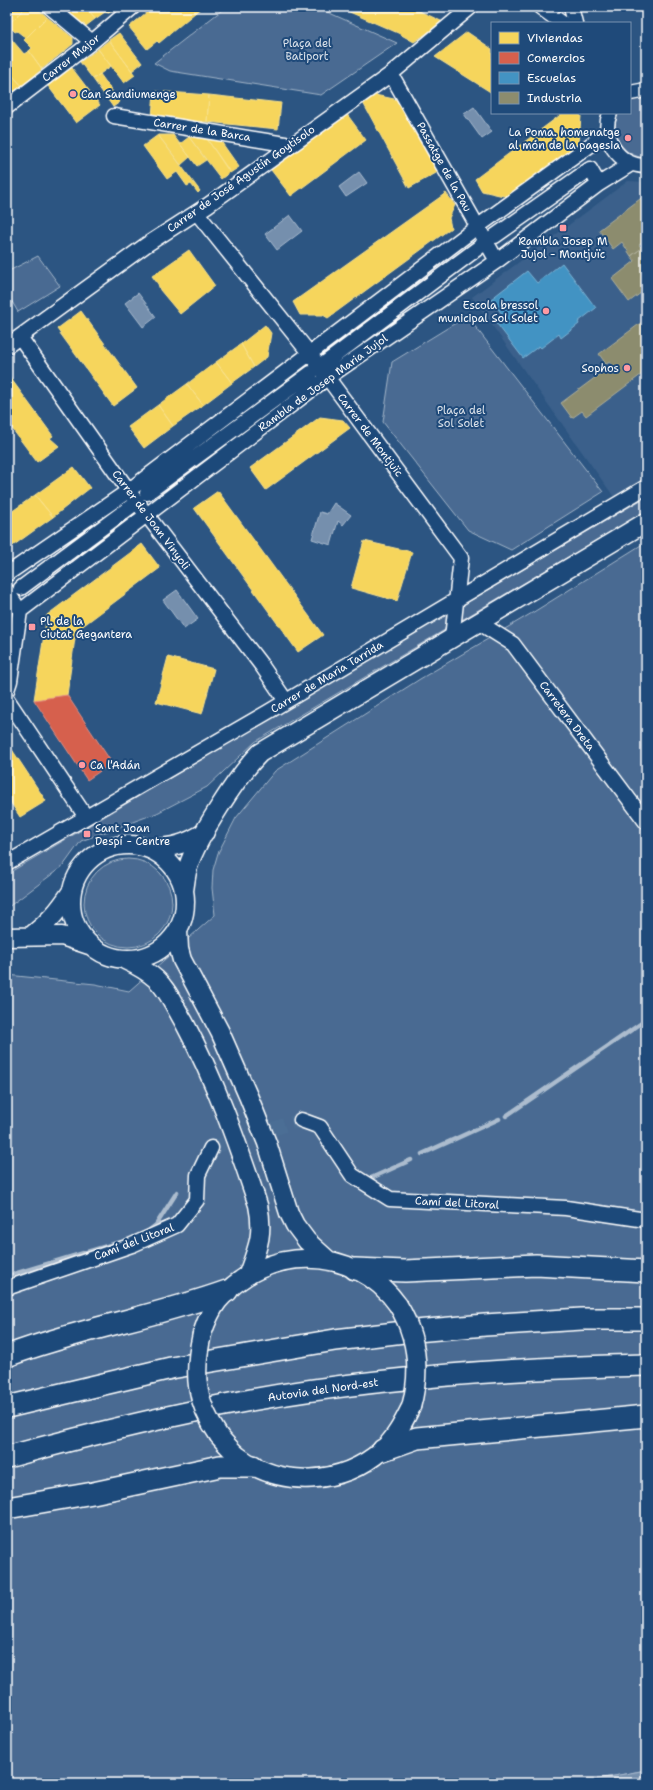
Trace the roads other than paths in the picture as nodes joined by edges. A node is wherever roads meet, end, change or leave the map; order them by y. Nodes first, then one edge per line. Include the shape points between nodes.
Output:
1 (50, 7) edge
2 (133, 7) edge
3 (471, 7) edge
4 (540, 7) edge
5 (571, 7) edge
6 (561, 22) edge
7 (575, 22) edge
8 (92, 42) junction
9 (391, 74) junction
10 (646, 90) edge
11 (631, 93) edge
12 (7, 107) edge
13 (610, 114) edge
14 (114, 116) dead end
15 (607, 133) junction
16 (291, 145) junction
17 (582, 155) dead end
18 (631, 164) junction
19 (646, 166) edge
20 (197, 212) junction
21 (477, 227) junction
22 (495, 236) dead end
23 (482, 245) dead end
24 (497, 261) junction
25 (20, 336) junction
26 (7, 346) edge
27 (310, 354) junction
28 (325, 363) dead end
29 (311, 373) dead end
30 (327, 378) junction
31 (646, 488) edge
32 (128, 491) junction
33 (147, 494) dead end
34 (133, 505) dead end
35 (146, 515) junction
36 (646, 522) edge
37 (7, 574) edge
38 (21, 588) dead end
39 (7, 591) edge
40 (457, 600) junction
41 (20, 611) junction
42 (478, 622) junction
43 (452, 638) junction
44 (7, 690) edge
45 (7, 699) edge
46 (286, 701) junction
47 (86, 816) junction
48 (646, 822) edge
49 (205, 832) junction
50 (150, 849) junction
51 (7, 863) edge
52 (71, 892) junction
53 (184, 892) junction
54 (178, 931) junction
55 (31, 936) junction
56 (7, 937) edge
57 (90, 945) junction
58 (125, 960) junction
59 (301, 1120) tunnel mouth
60 (211, 1148) dead end
61 (646, 1220) edge
62 (328, 1260) junction
63 (355, 1269) junction
64 (646, 1271) edge
65 (248, 1274) junction
66 (7, 1288) edge
67 (227, 1291) junction
68 (646, 1319) edge
69 (7, 1356) edge
70 (646, 1365) edge
71 (7, 1407) edge
72 (646, 1416) edge
73 (383, 1450) junction
74 (7, 1457) edge
75 (253, 1466) junction
76 (7, 1508) edge

1 - 8 street
2 - 8 street, Carrer Major
3 - 9 street, Carrer de José Agustín Goytisolo
4 - 6 street
5 - 7 street
8 - 12 street, Carrer Major
9 - 16 street, Carrer de José Agustín Goytisolo
9 - 21 street, Passatge de la Pau
10 - 11 street
13 - 15 street
14 - 16 street, Carrer de la Barca
15 - 18 street via 615,152
15 - 21 street
16 - 20 street, Carrer de José Agustín Goytisolo
17 - 22 street via 593,175
18 - 19 street
18 - 24 street, Rambla de Josep Maria Jujol via 599,184
20 - 25 street, Carrer de José Agustín Goytisolo via 146,245
20 - 27 street, Carrer de Montjuïc
21 - 24 street, Passatge de la Pau
21 - 27 street
23 - 28 street, Rambla de Josep Maria Jujol
24 - 30 street, Rambla de Josep Maria Jujol
25 - 26 street, Carrer de José Agustín Goytisolo
25 - 32 street, Carrer de Joan Vinyoli
27 - 30 street, Carrer de Montjuïc
27 - 32 street
29 - 33 street, Rambla de Josep Maria Jujol
30 - 35 street, Rambla de Josep Maria Jujol
30 - 40 street, Carrer de Montjuïc via 461,558
31 - 40 street, Carrer de Maria Tarrida
32 - 35 street, Carrer de Joan Vinyoli
32 - 37 street
34 - 38 street
35 - 41 street, Rambla de Josep Maria Jujol
35 - 46 street, Carrer de Joan Vinyoli
36 - 42 main road
39 - 41 street
40 - 43 street, Carrer de Montjuïc
40 - 46 street, Carrer de Maria Tarrida
41 - 44 street
42 - 43 main road
42 - 48 street, Carretera Dreta via 513,644
43 - 49 main road via 260,754 250,764
45 - 47 street
46 - 47 street, Carrer de Maria Tarrida
47 - 51 street, Carrer de Maria Tarrida
49 - 50 main road via 176,847
49 - 53 main road via 188,867
50 - 52 main road via 123,845 98,853 79,872
50 - 53 main road via 172,866
52 - 55 main road via 47,924
52 - 57 main road via 73,921 78,932
53 - 54 main road via 184,912
54 - 58 main road via 155,953
54 - 62 main road via 182,960 220,1032 249,1098 267,1143 289,1213 307,1241
55 - 56 main road
55 - 57 main road via 62,936
57 - 58 main road via 106,956
58 - 65 main road via 143,969 167,992 199,1050 223,1105 261,1218 261,1237
59 - 61 street, Camí del Litoral via 320,1127 352,1175 390,1199 566,1208
60 - 66 street, Camí del Litoral via 198,1175 197,1200 177,1226 132,1245
62 - 63 main road
62 - 65 main road via 284,1260
63 - 64 highway via 405,1271 536,1265
63 - 73 main road, bridge via 385,1288 398,1305 410,1326 416,1350 417,1383 411,1408 400,1429
65 - 67 main road
67 - 69 highway
67 - 75 main road, bridge via 217,1302 202,1334 196,1361 198,1389 201,1405 219,1436 238,1456
68 - 71 highway via 582,1319 404,1332 334,1340 171,1368
70 - 74 highway, Autovia del Nord-est via 586,1366 433,1376 328,1388 251,1400 144,1422
72 - 73 highway via 417,1438
73 - 75 main road via 353,1469 323,1478 292,1478
75 - 76 highway via 220,1466

